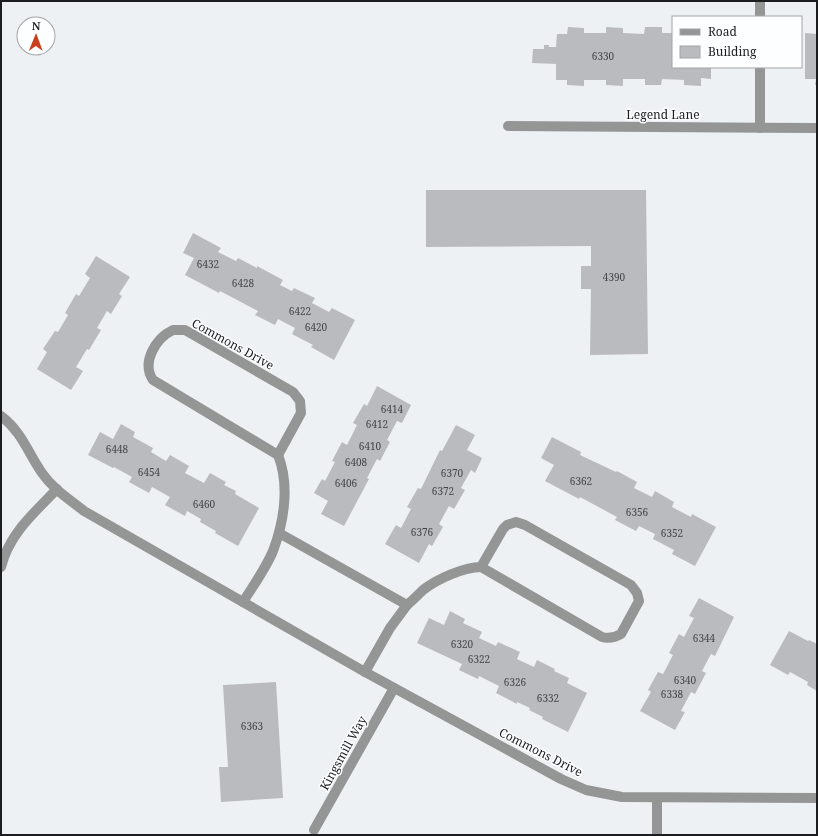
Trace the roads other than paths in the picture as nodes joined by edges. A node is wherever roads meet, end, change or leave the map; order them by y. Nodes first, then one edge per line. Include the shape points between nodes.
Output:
1 (760, 1) edge
2 (760, 16) edge
3 (760, 68) edge
4 (508, 126) dead end
5 (760, 128) junction
6 (817, 128) edge
7 (1, 416) edge
8 (278, 455) junction
9 (57, 489) junction
10 (279, 533) junction
11 (1, 567) edge
12 (481, 567) junction
13 (243, 602) junction
14 (407, 605) junction
15 (365, 672) junction
16 (394, 688) junction
17 (657, 798) junction
18 (817, 798) edge
19 (314, 830) dead end
20 (657, 835) edge

1 - 2 street
3 - 5 street
4 - 5 street, Legend Lane
5 - 6 street, Legend Lane
7 - 9 street, Commons Drive via 24,441 46,479
8 - 8 street, Commons Drive via 301,413 300,401 292,392 185,330 173,330 161,337 149,361 149,372 153,380
8 - 10 street via 284,498
9 - 11 street via 15,534
9 - 13 street, Commons Drive via 84,511
10 - 13 street via 272,552
10 - 14 street
12 - 12 street via 607,639 620,634 638,601 637,593 631,585 516,522 503,529
12 - 14 street via 454,573 441,579
13 - 15 street, Commons Drive
14 - 15 street via 390,628
15 - 16 street, Commons Drive
16 - 17 street, Commons Drive via 561,779 586,790 622,797
16 - 19 street, Kingsmill Way
17 - 18 street, Commons Drive
17 - 20 street

